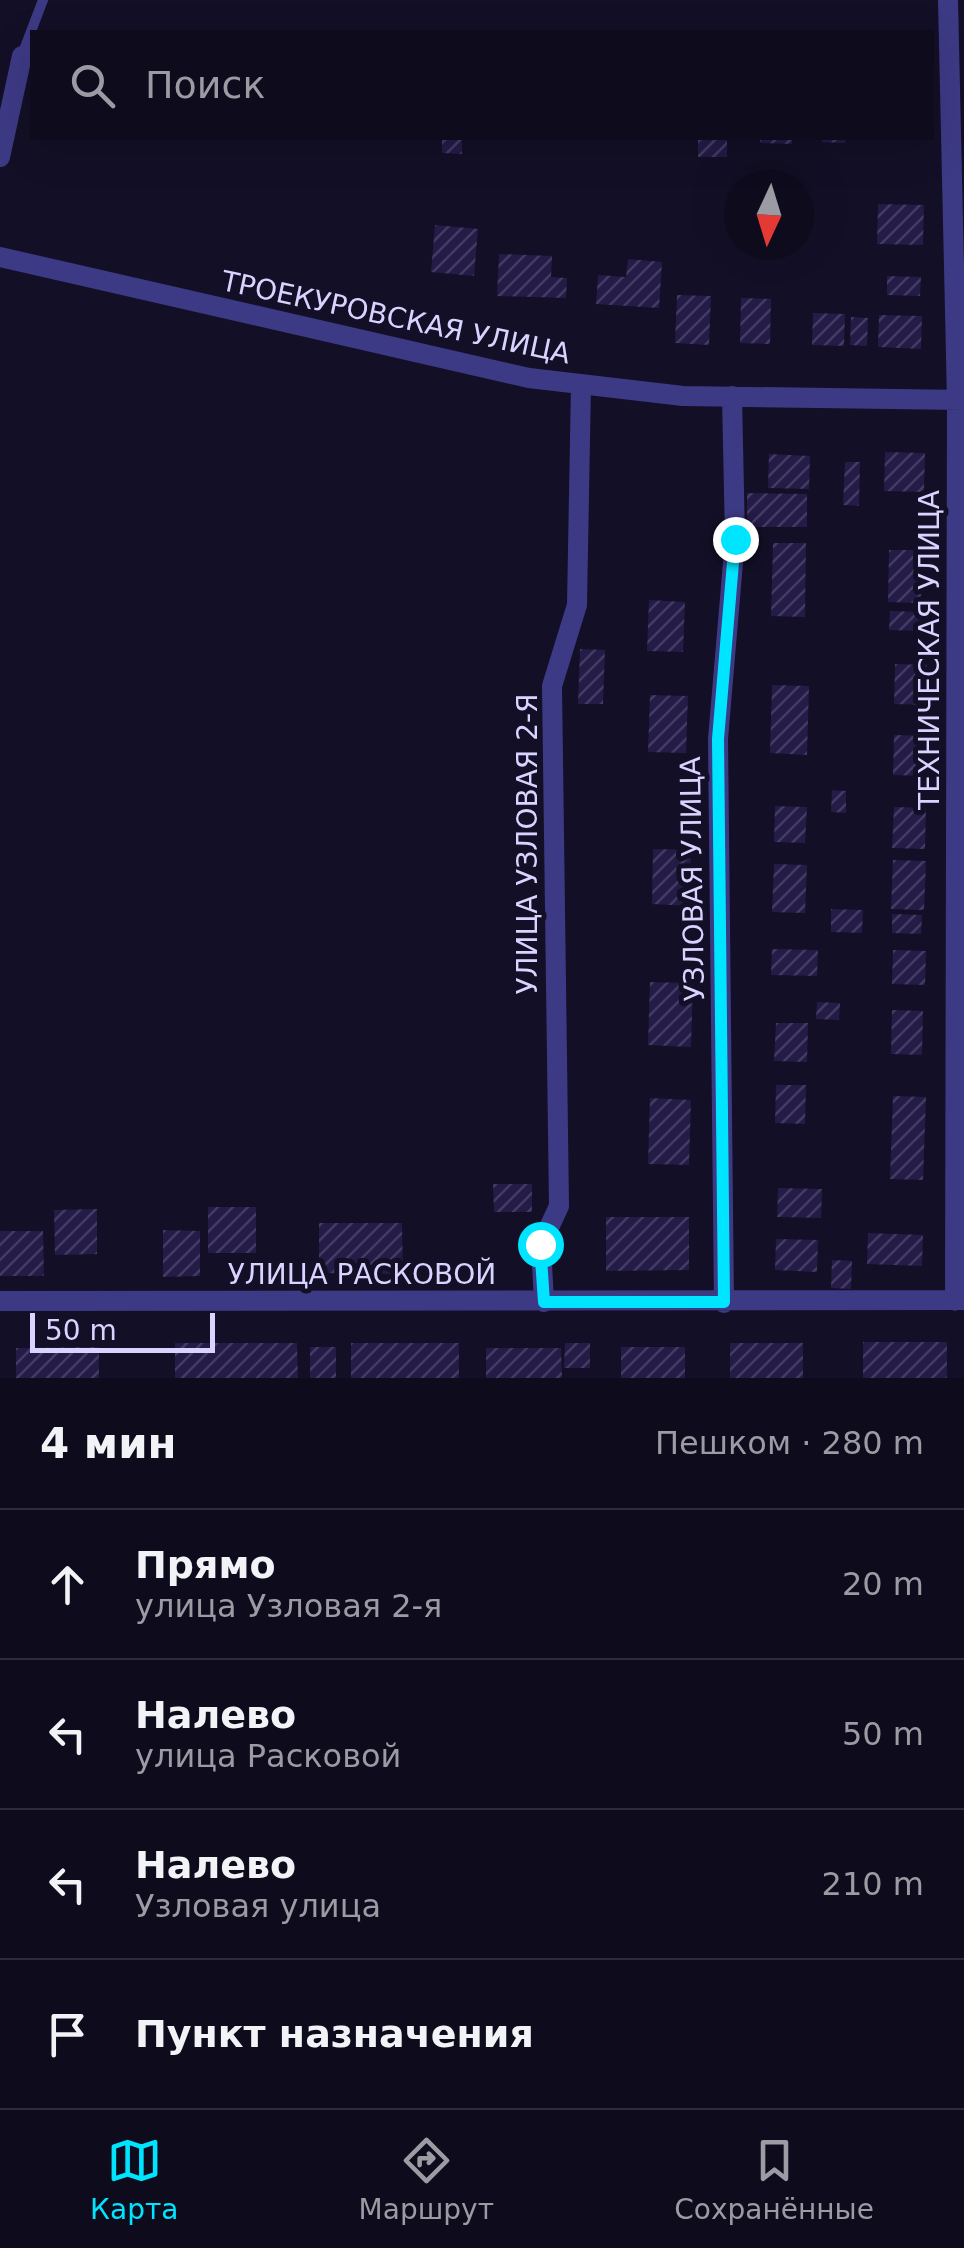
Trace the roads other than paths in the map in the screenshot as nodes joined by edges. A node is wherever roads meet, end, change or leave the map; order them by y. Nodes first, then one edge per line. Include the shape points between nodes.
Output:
1 (43, 0) edge
2 (948, 0) edge
3 (34, 30) edge
4 (27, 56) edge
5 (940, 74) edge
6 (0, 157) edge
7 (0, 257) edge
8 (581, 384) junction
9 (732, 396) junction
10 (960, 400) edge
11 (0, 1301) edge
12 (959, 1301) edge
13 (544, 1302) junction
14 (724, 1302) junction

1 - 3 lane
2 - 5 street, ТЕХНИЧЕСКАЯ УЛИЦА
4 - 6 street
5 - 10 street, ТЕХНИЧЕСКАЯ УЛИЦА
7 - 8 street, ТРОЕКУРОВСКАЯ УЛИЦА via 528,378
8 - 9 street, ТРОЕКУРОВСКАЯ УЛИЦА
8 - 13 street, УЛИЦА УЗЛОВАЯ 2-Я via 577,605 552,686 559,1206 540,1244
9 - 10 street, ТРОЕКУРОВСКАЯ УЛИЦА
9 - 14 street, УЗЛОВАЯ УЛИЦА via 735,539 718,739
10 - 12 street, ТЕХНИЧЕСКАЯ УЛИЦА
11 - 13 street, УЛИЦА РАСКОВОЙ
12 - 14 street, УЛИЦА РАСКОВОЙ
13 - 14 street, УЛИЦА РАСКОВОЙ

